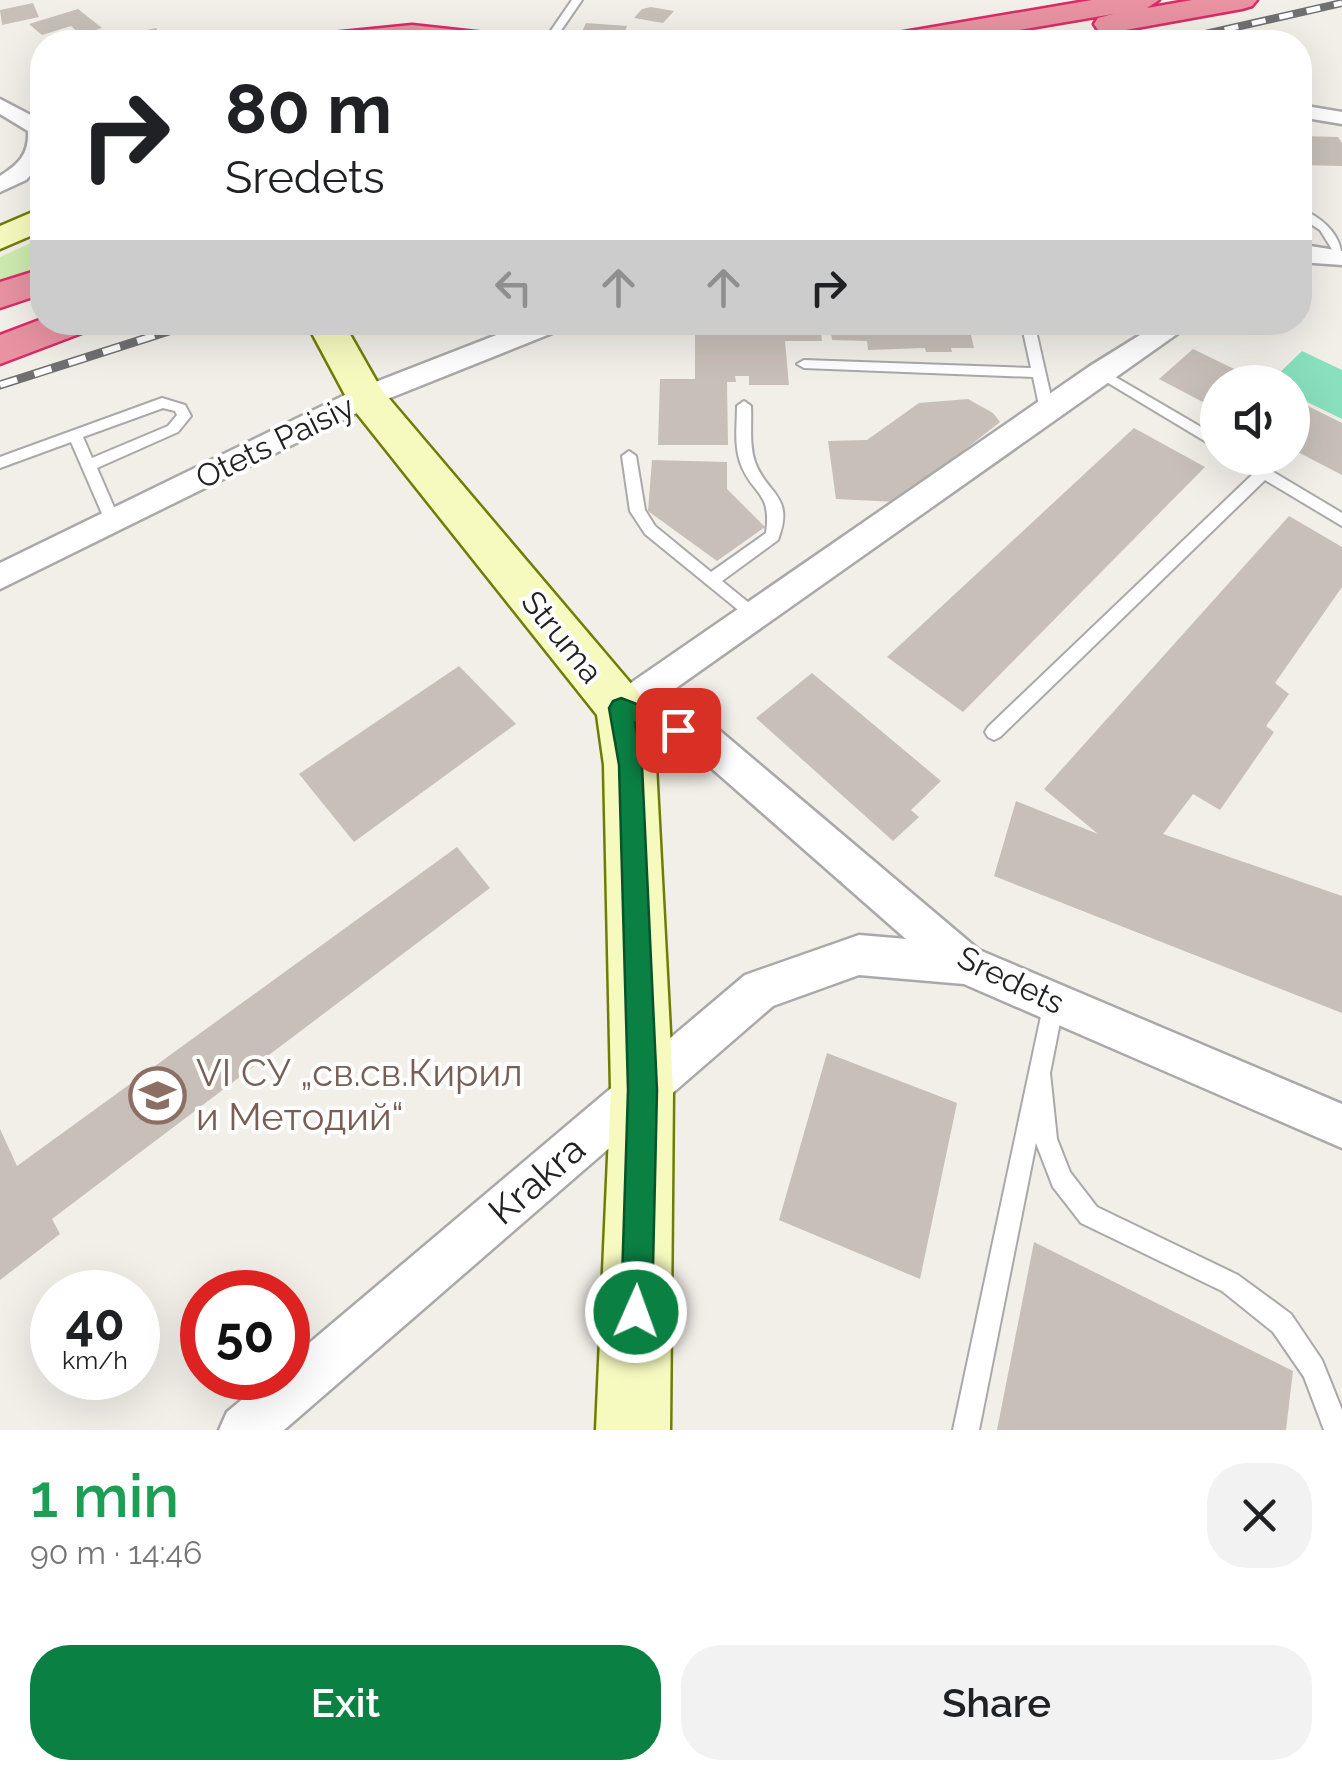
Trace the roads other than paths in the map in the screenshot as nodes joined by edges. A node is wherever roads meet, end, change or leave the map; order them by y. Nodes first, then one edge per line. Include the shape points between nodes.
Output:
1 (576, 0) edge
2 (1144, 0) edge
3 (1242, 0) edge
4 (556, 30) edge
5 (968, 30) edge
6 (1082, 30) edge
7 (0, 104) edge
8 (1312, 113) edge
9 (1342, 118) edge
10 (30, 122) edge
11 (30, 149) edge
12 (0, 158) edge
13 (30, 164) edge
14 (0, 185) edge
15 (1312, 220) edge
16 (30, 224) edge
17 (30, 235) edge
18 (0, 239) edge
19 (0, 248) edge
20 (1312, 253) edge
21 (1342, 257) edge
22 (30, 285) edge
23 (0, 296) edge
24 (30, 314) edge
25 (0, 325) edge
26 (39, 335) edge
27 (331, 335) edge
28 (523, 335) edge
29 (1030, 335) edge
30 (1160, 335) edge
31 (0, 350) edge
32 (804, 364) dead end
33 (1100, 372) junction
34 (1038, 373) junction
35 (365, 397) junction
36 (744, 406) dead end
37 (1047, 410) junction
38 (1200, 433) edge
39 (75, 435) junction
40 (629, 456) dead end
41 (0, 463) edge
42 (88, 466) junction
43 (1261, 475) edge
44 (1269, 475) edge
45 (1342, 520) edge
46 (112, 522) junction
47 (0, 577) edge
48 (712, 580) junction
49 (752, 616) junction
50 (621, 708) junction
51 (994, 732) dead end
52 (964, 964) junction
53 (1054, 1001) junction
54 (1040, 1074) junction
55 (642, 1090) junction
56 (1342, 1126) edge
57 (245, 1430) edge
58 (633, 1430) edge
59 (966, 1430) edge
60 (1338, 1430) edge

1 - 4 lane
2 - 5 highway
3 - 6 highway
7 - 10 street
8 - 9 street
11 - 12 street
13 - 14 street
15 - 21 lane
16 - 18 main road
17 - 19 main road
20 - 21 street
22 - 23 highway
24 - 25 highway
26 - 31 highway
27 - 35 main road, Struma
28 - 35 street, Otets Paisiy
29 - 34 lane
30 - 33 street
32 - 34 lane
33 - 37 street
33 - 38 lane
34 - 37 lane
35 - 46 street, Otets Paisiy
35 - 50 main road, Struma
36 - 48 lane via 747,462 778,513 773,536
37 - 49 street
39 - 41 lane
39 - 42 lane
39 - 42 lane via 162,403 184,416 173,429
40 - 48 lane via 638,511 650,530
42 - 46 lane
43 - 51 lane
44 - 45 lane
46 - 47 street, Otets Paisiy
48 - 49 lane
49 - 50 street
50 - 52 street, Sredets via 706,741
50 - 55 main road, Struma via 630,765
52 - 53 street, Sredets
52 - 55 street, Krakra via 859,955 760,990
53 - 54 lane
53 - 56 street, Sredets
54 - 59 lane
54 - 60 lane via 1046,1140 1061,1179 1089,1215 1230,1283 1282,1323 1313,1369
55 - 57 street, Krakra
55 - 58 main road, Struma

